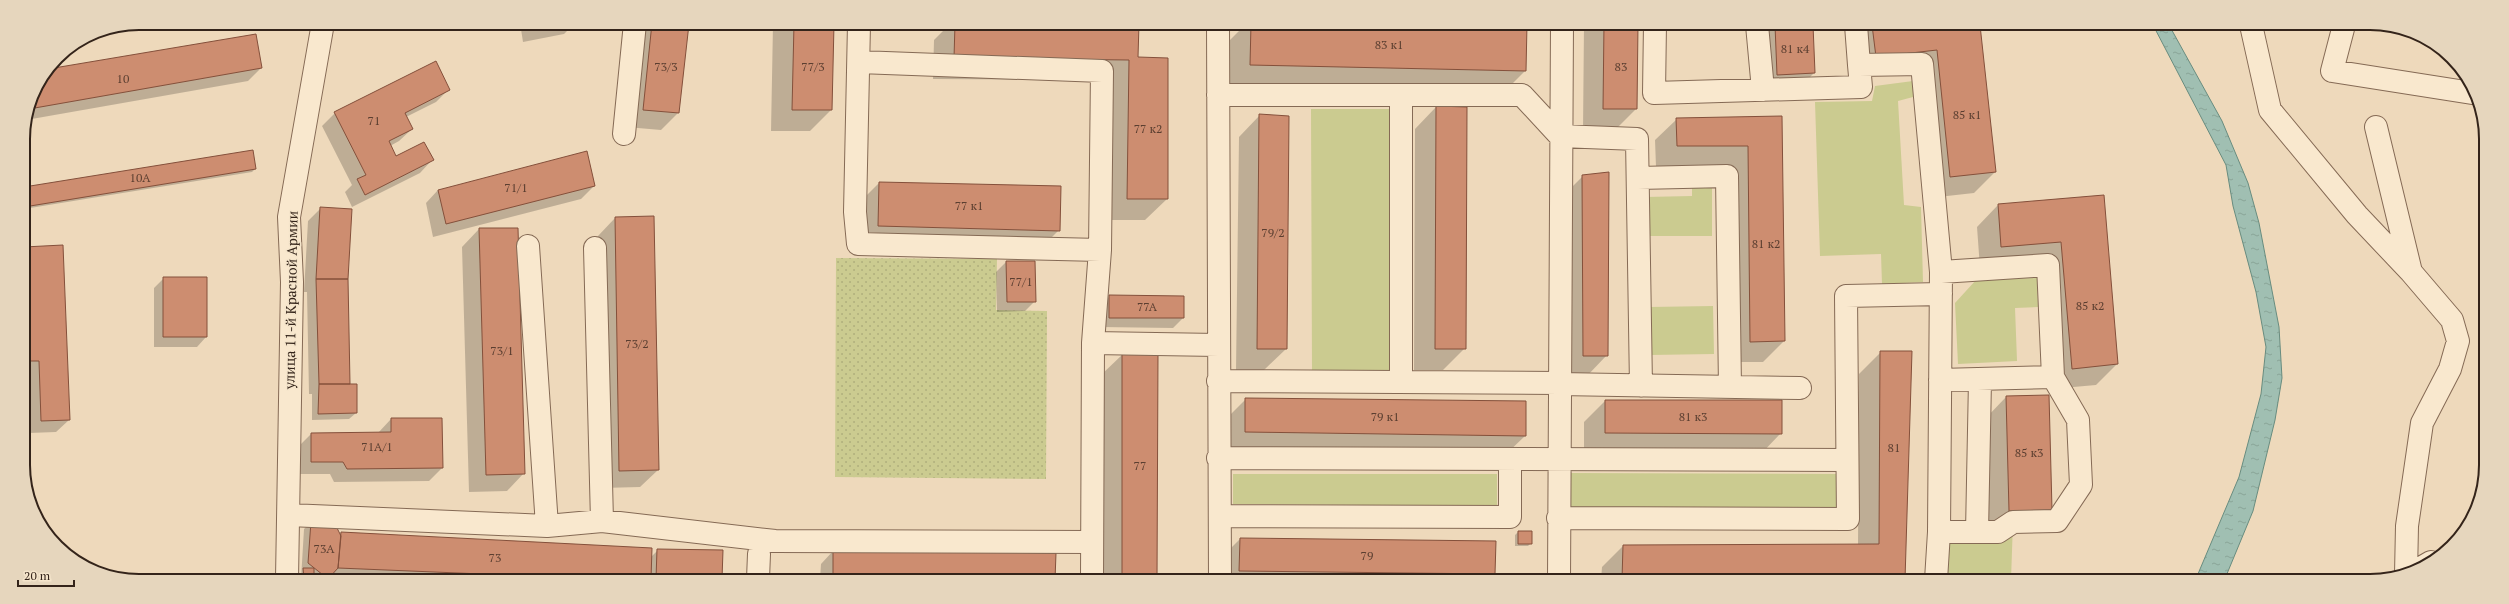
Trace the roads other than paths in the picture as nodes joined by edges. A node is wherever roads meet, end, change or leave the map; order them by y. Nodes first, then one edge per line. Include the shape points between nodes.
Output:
1 (322, 30) edge
2 (634, 30) edge
3 (859, 30) edge
4 (1218, 30) edge
5 (1562, 30) edge
6 (1655, 30) edge
7 (1757, 30) edge
8 (1856, 30) edge
9 (2252, 30) edge
10 (2343, 30) edge
11 (859, 62) junction
12 (1859, 66) junction
13 (1763, 90) junction
14 (2469, 92) edge
15 (1218, 95) junction
16 (1401, 95) junction
17 (2376, 127) dead end
18 (624, 134) dead end
19 (1560, 136) junction
20 (1638, 178) junction
21 (528, 246) dead end
22 (595, 248) dead end
23 (1100, 250) junction
24 (1941, 272) junction
25 (2411, 272) junction
26 (1941, 294) junction
27 (1093, 344) junction
28 (1218, 345) junction
29 (2053, 377) junction
30 (1940, 380) junction
31 (1980, 380) junction
32 (1218, 381) junction
33 (1401, 382) junction
34 (1559, 384) junction
35 (1641, 386) junction
36 (1730, 387) junction
37 (1800, 388) dead end
38 (1218, 458) junction
39 (1510, 460) junction
40 (1558, 460) junction
41 (1847, 460) junction
42 (289, 515) junction
43 (1221, 516) junction
44 (1558, 518) junction
45 (602, 521) junction
46 (547, 526) junction
47 (1939, 532) junction
48 (1977, 532) junction
49 (1091, 542) junction
50 (759, 554) dead end
51 (2406, 568) edge
52 (287, 574) edge
53 (758, 574) edge
54 (1092, 574) edge
55 (1220, 574) edge
56 (1559, 574) edge
57 (1936, 574) edge

1 - 42 street, улица 11-й Красной Армии via 290,218 292,282
2 - 18 street
3 - 11 street
4 - 15 street
5 - 19 street
6 - 13 street via 1654,93
7 - 13 street
8 - 12 street
9 - 25 street via 2270,110 2358,215
10 - 14 street via 2332,71
11 - 23 street via 1102,70
11 - 23 street via 855,212 858,244
12 - 13 street via 1861,87
12 - 24 street via 1922,64
15 - 16 street
15 - 28 street
16 - 19 street via 1522,95
16 - 33 street
17 - 25 street
19 - 20 street via 1637,140
19 - 34 street
20 - 35 street
20 - 36 street via 1727,176
21 - 46 street
22 - 45 street
23 - 27 street
24 - 26 street
24 - 29 street via 2048,265
25 - 51 street via 2452,320 2458,341 2450,369 2422,423 2407,526
26 - 30 street
26 - 41 street via 1846,296
27 - 28 street
27 - 49 street
28 - 32 street
29 - 31 street
29 - 48 street via 2078,420 2082,485 2057,521 2013,522 1998,532
30 - 31 street
30 - 47 street
31 - 48 street
32 - 33 street
32 - 38 street
33 - 34 street
34 - 35 street
34 - 40 street
35 - 36 street
36 - 37 street
38 - 39 street
38 - 43 street
39 - 40 street
39 - 43 street via 1510,517
40 - 41 street
40 - 44 street
41 - 44 street via 1848,519
42 - 46 street
42 - 52 street, улица 11-й Красной Армии
43 - 55 street
44 - 56 street
45 - 46 street
45 - 49 street via 775,541
47 - 48 street
47 - 57 street
49 - 54 street
50 - 53 street

